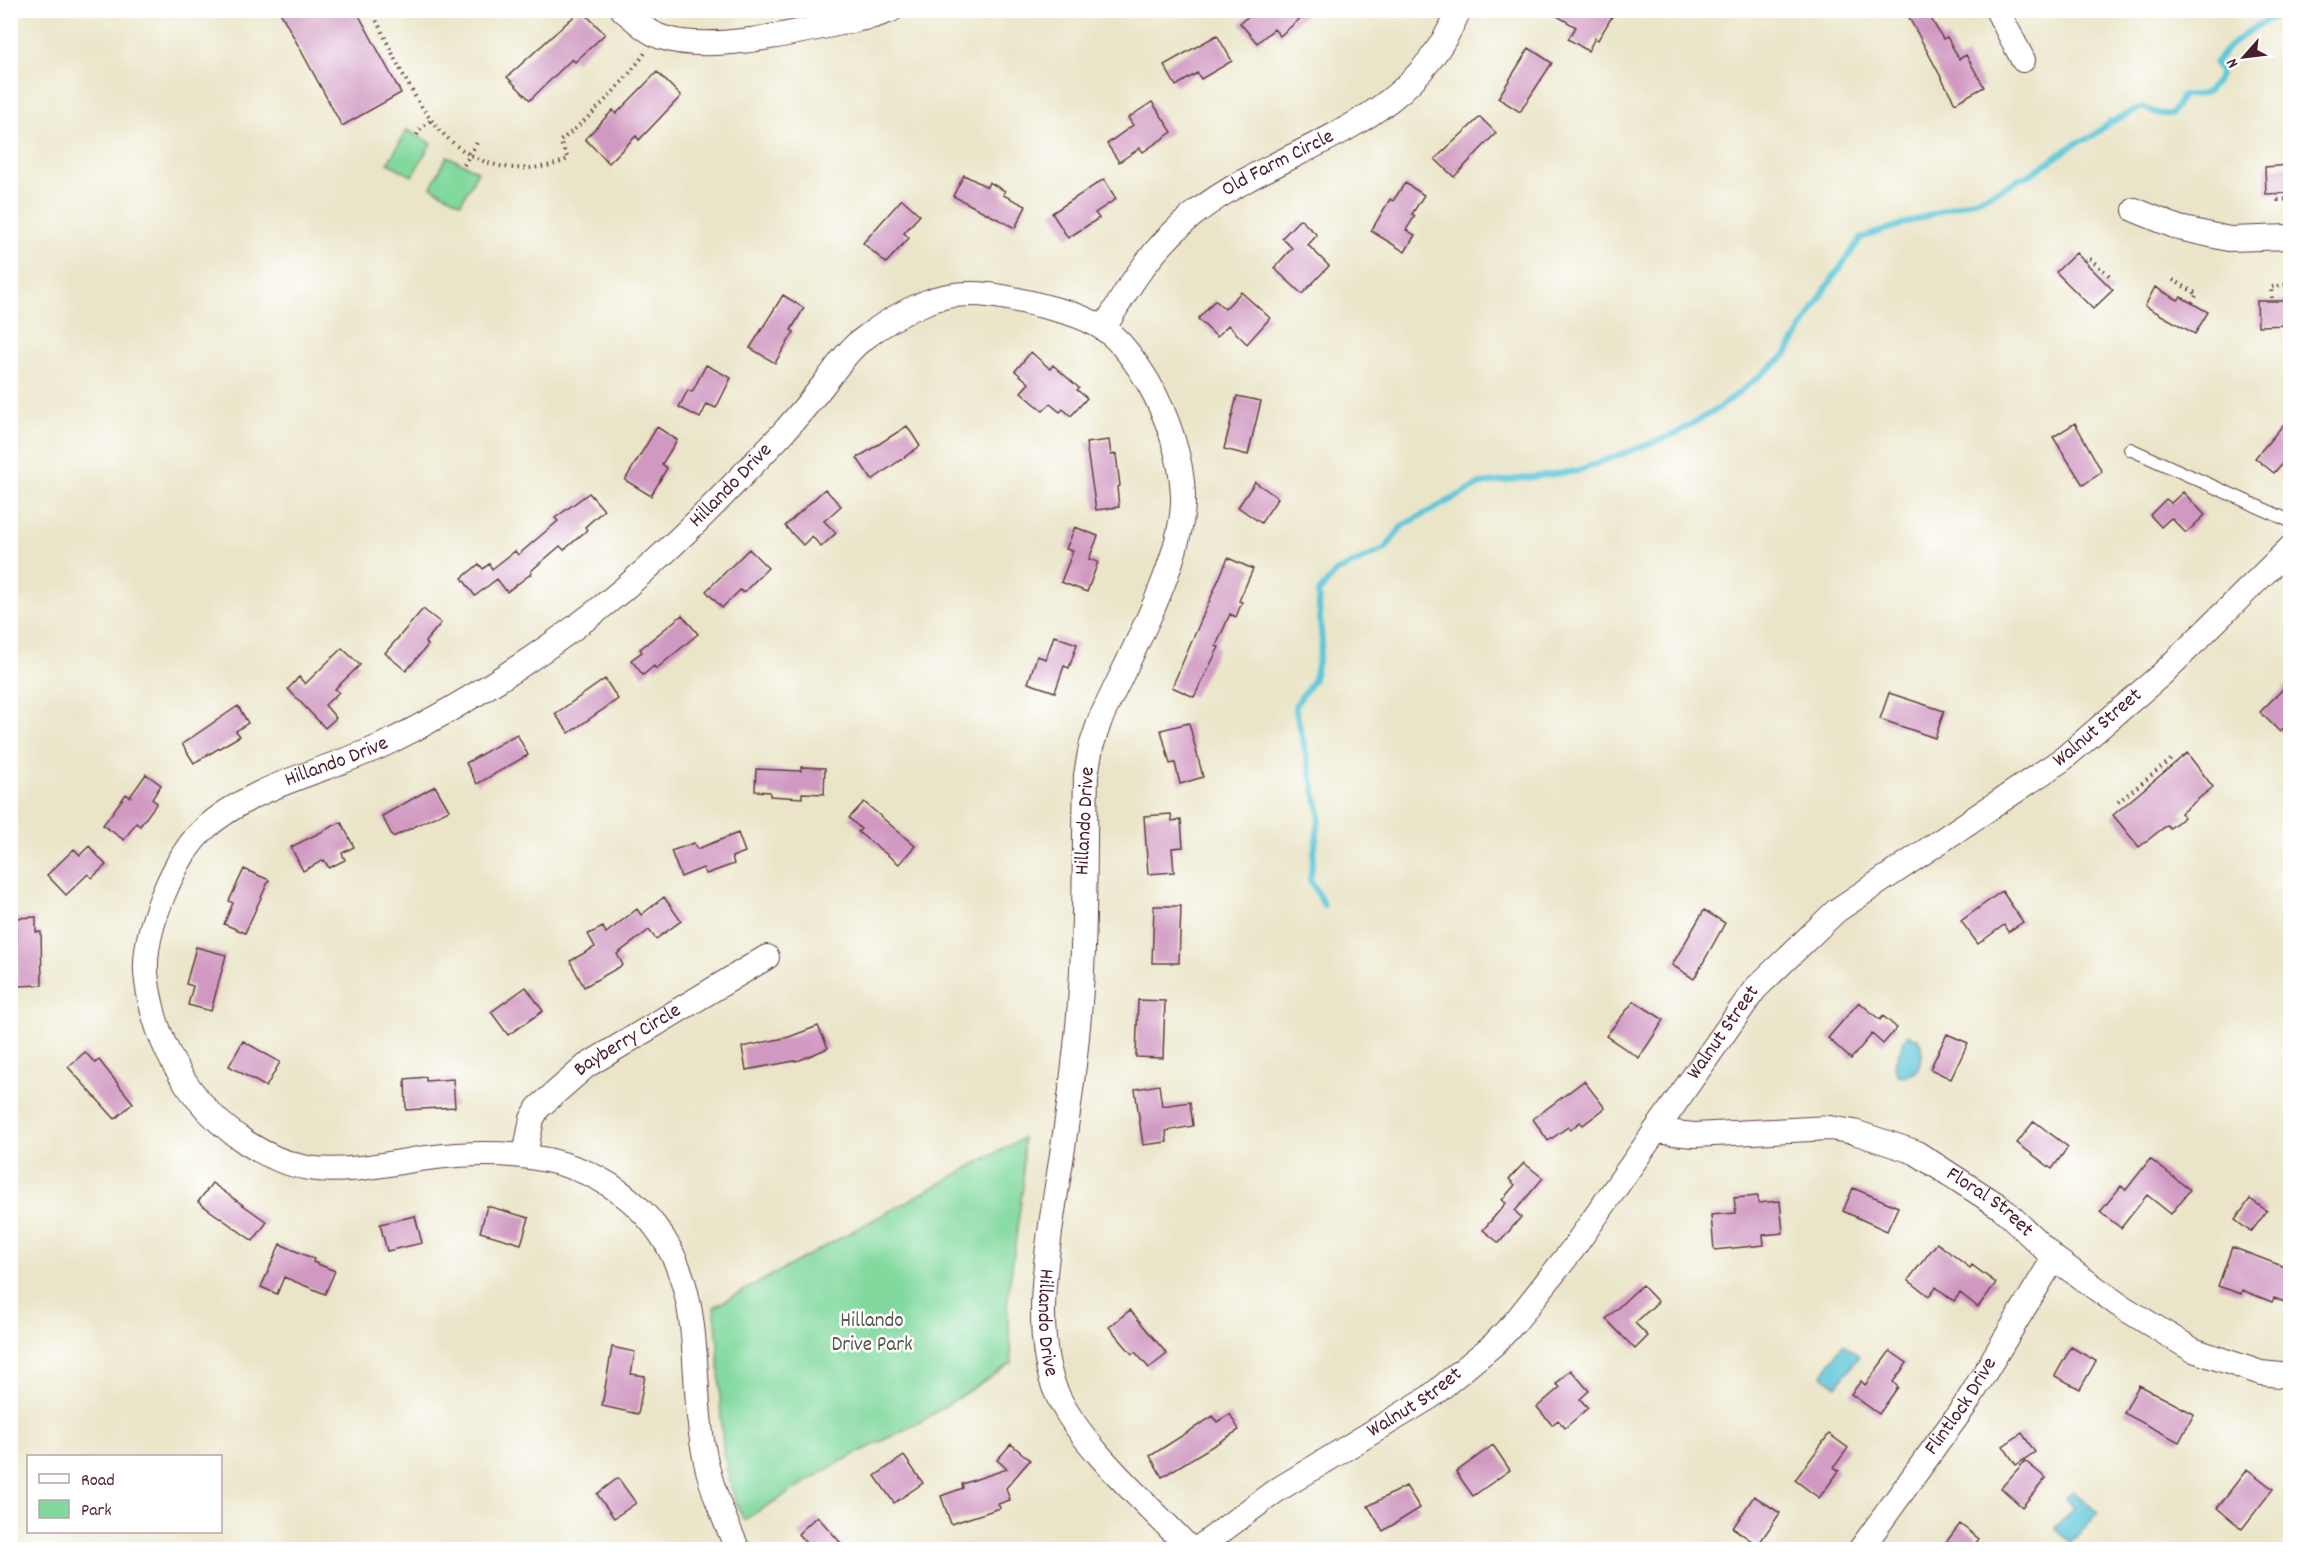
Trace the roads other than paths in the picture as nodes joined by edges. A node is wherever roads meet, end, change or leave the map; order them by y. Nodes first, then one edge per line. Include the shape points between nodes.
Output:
1 (623, 10) edge
2 (891, 10) edge
3 (1459, 10) edge
4 (1997, 10) edge
5 (2023, 60) dead end
6 (2136, 210) dead end
7 (2290, 237) edge
8 (1104, 327) junction
9 (2130, 449) dead end
10 (2290, 521) edge
11 (2290, 548) edge
12 (767, 957) dead end
13 (1655, 1131) junction
14 (525, 1155) junction
15 (2054, 1258) junction
16 (2290, 1376) edge
17 (738, 1550) edge
18 (1193, 1550) edge
19 (1860, 1550) edge

1 - 2 street via 660,37 699,44 728,43
3 - 8 street, Old Farm Circle via 1426,66 1391,101 1195,213 1143,265
4 - 5 street
6 - 7 street via 2179,228 2229,239
8 - 14 street, Hillando Drive via 1065,311 984,295 934,299 907,311 855,345 804,409 694,528 594,613 455,709 378,747 251,797 206,827 189,846 170,881 149,940 146,976 152,1010 164,1043 185,1084 209,1114 262,1151 315,1169 356,1169 435,1157
8 - 18 street, Hillando Drive via 1124,345 1152,390 1177,455 1182,515 1174,552 1100,720 1088,765 1079,1013 1042,1318 1047,1362 1057,1394 1073,1423
9 - 10 lane
11 - 13 street, Walnut Street via 2162,674 2063,759 1836,910 1755,989
12 - 14 street, Bayberry Circle via 586,1066 538,1108
13 - 15 street, Floral Street via 1694,1135 1830,1128 1879,1139 1915,1152 1978,1190
13 - 18 street, Walnut Street via 1572,1250 1493,1345 1430,1397 1274,1492
14 - 17 street, Hillando Drive via 597,1177 632,1202 658,1231 678,1267 692,1310 706,1461 720,1509
15 - 16 street, Floral Street via 2119,1305 2193,1350 2261,1374
15 - 19 street, Flintlock Drive via 1966,1404

